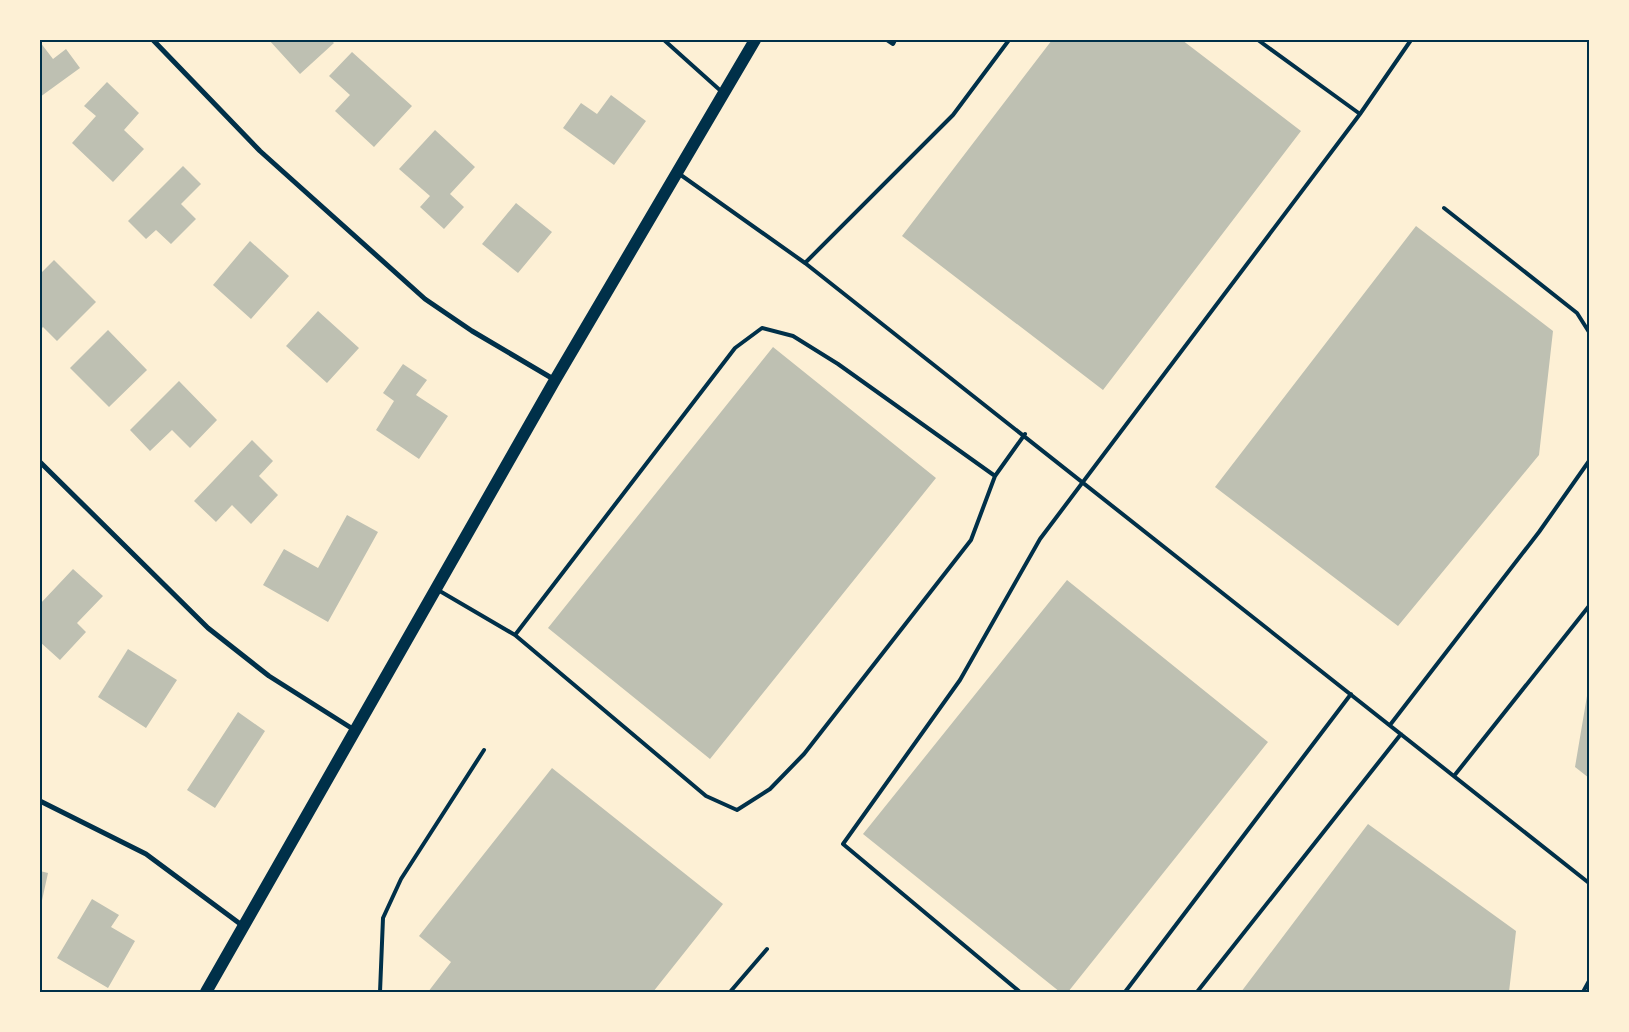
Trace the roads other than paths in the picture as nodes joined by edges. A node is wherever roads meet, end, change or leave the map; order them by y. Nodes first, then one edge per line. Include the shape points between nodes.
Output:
1 (153, 40) edge
2 (664, 40) edge
3 (755, 40) edge
4 (887, 40) edge
5 (1009, 40) edge
6 (1258, 40) edge
7 (1411, 40) edge
8 (894, 42) edge
9 (724, 93) junction
10 (1360, 114) junction
11 (677, 173) junction
12 (1444, 208) dead end
13 (805, 262) junction
14 (1589, 332) edge
15 (555, 380) junction
16 (1025, 434) junction
17 (1589, 461) edge
18 (40, 462) edge
19 (995, 476) junction
20 (1082, 481) junction
21 (436, 589) junction
22 (1589, 606) edge
23 (515, 635) junction
24 (1351, 694) junction
25 (1390, 725) junction
26 (356, 731) junction
27 (1401, 734) junction
28 (484, 750) dead end
29 (1454, 776) junction
30 (40, 801) edge
31 (1589, 883) edge
32 (244, 927) junction
33 (767, 949) dead end
34 (1589, 981) edge
35 (206, 992) edge
36 (380, 992) edge
37 (730, 992) edge
38 (1020, 992) edge
39 (1125, 992) edge
40 (1197, 992) edge
41 (1583, 992) edge

1 - 15 street via 260,151 425,299
2 - 9 lane
3 - 9 main road
4 - 8 lane
5 - 13 lane via 953,115
6 - 10 lane
7 - 10 lane
9 - 11 main road
10 - 20 lane
11 - 13 lane
11 - 15 main road
12 - 14 lane via 1577,313
13 - 16 lane
15 - 21 main road
16 - 19 lane
16 - 20 lane
17 - 25 lane
18 - 26 street via 208,628 270,676
19 - 23 lane via 838,364 793,336 762,328 735,348
19 - 23 lane via 971,540 804,754 770,790 737,810 706,796
20 - 24 lane
20 - 38 lane via 1040,539 960,680 844,844
21 - 23 lane
21 - 26 main road
22 - 29 lane
24 - 25 lane
24 - 39 lane
25 - 27 lane
26 - 32 main road
27 - 29 lane
27 - 40 lane
28 - 36 lane via 402,879 383,918
29 - 31 lane
30 - 32 street via 146,854
32 - 35 main road
33 - 37 lane
34 - 41 lane

